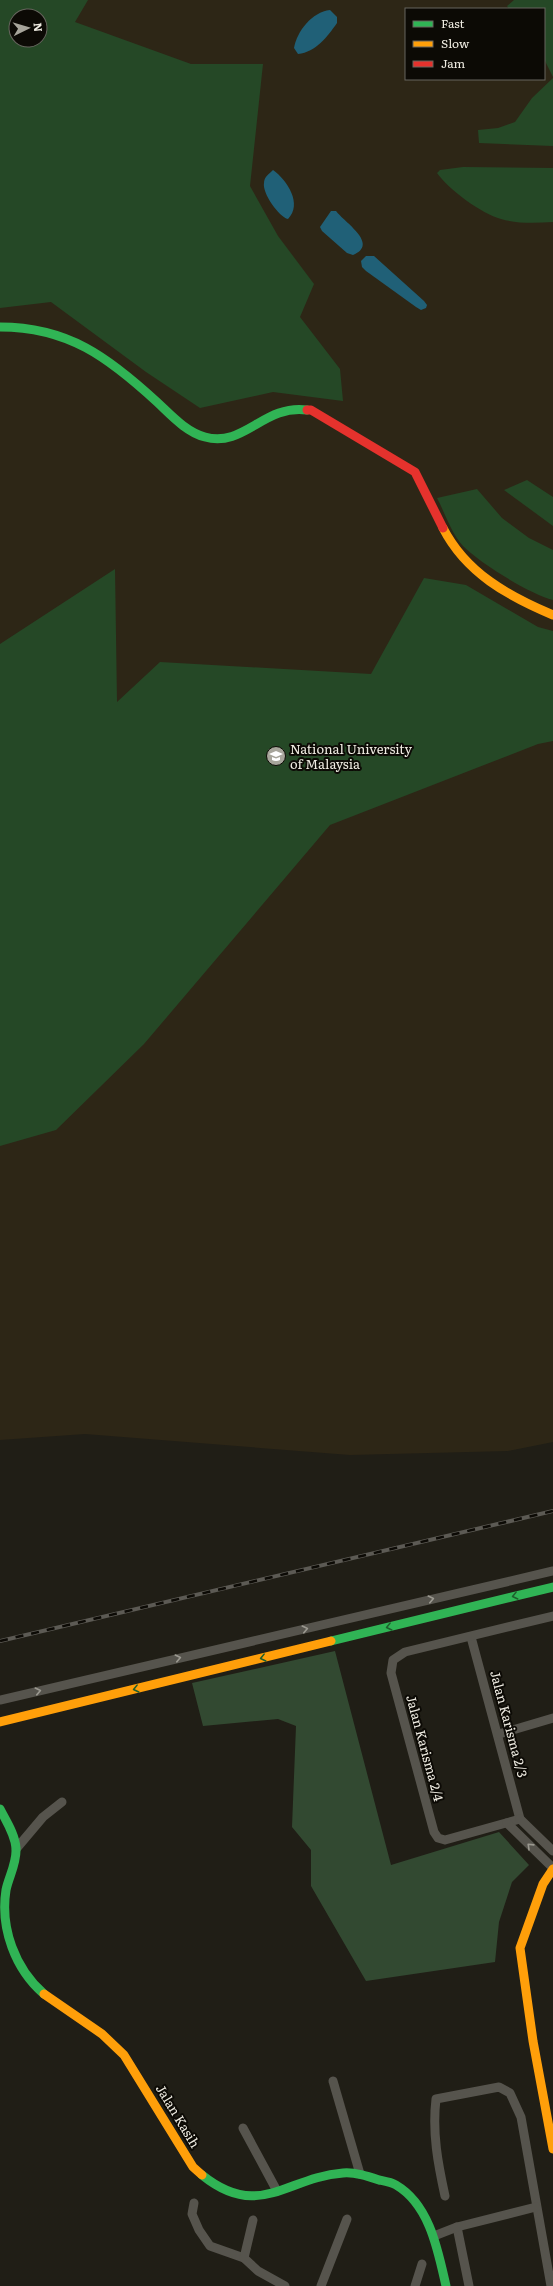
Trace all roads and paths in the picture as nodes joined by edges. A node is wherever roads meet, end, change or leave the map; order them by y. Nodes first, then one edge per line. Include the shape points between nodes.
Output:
1 (0, 327) edge
2 (553, 615) edge
3 (553, 1571) edge
4 (553, 1587) edge
5 (553, 1616) edge
6 (471, 1637) junction
7 (0, 1700) edge
8 (553, 1718) edge
9 (0, 1722) edge
10 (499, 1734) junction
11 (62, 1802) dead end
12 (0, 1809) edge
13 (520, 1819) junction
14 (507, 1824) junction
15 (16, 1850) junction
16 (553, 1851) edge
17 (553, 1868) edge
18 (333, 2081) dead end
19 (243, 2128) dead end
20 (553, 2149) edge
21 (360, 2174) junction
22 (277, 2191) junction
23 (446, 2196) dead end
24 (194, 2203) dead end
25 (536, 2207) junction
26 (347, 2219) dead end
27 (252, 2220) dead end
28 (457, 2227) junction
29 (434, 2236) junction
30 (244, 2258) junction
31 (422, 2264) dead end
32 (285, 2286) edge
33 (321, 2286) edge
34 (414, 2286) edge
35 (446, 2286) edge
36 (469, 2286) edge
37 (551, 2286) edge

1 - 2 street via 20,325 70,338 128,376 178,421 203,437 228,439 266,417 292,408 311,410 415,472 426,488 432,508 448,540 471,566 499,588
7 -> 3 street
4 -> 9 street
5 - 6 street
6 - 10 street, Jalan Karisma 2/3
6 - 14 street, Jalan Karisma 2/4 via 405,1652 393,1660 391,1673 434,1832 438,1838 445,1840
8 - 10 street
10 - 13 street, Jalan Karisma 2/3
11 - 15 street via 43,1817
12 - 15 street, Jalan Kasih via 14,1839
13 - 14 street, Jalan Karisma 2/4
13 - 16 street
17 -> 14 street
15 - 22 street, Jalan Kasih via 15,1862 5,1891 4,1917 8,1940 19,1965 36,1988 115,2045 130,2063 193,2167 207,2180 230,2192 246,2196
17 - 20 street via 543,1884 520,1948 533,2041
18 - 21 street
19 - 22 street
21 - 22 street, Jalan Kasih via 340,2173
21 - 29 street, Jalan Kasih via 395,2185 417,2204
23 - 25 street via 436,2158 436,2099 499,2087 510,2093 521,2117
24 - 30 street via 192,2214 210,2246
25 - 28 street
25 - 37 street
26 - 33 street
27 - 30 street
28 - 29 street
28 - 36 street
29 - 35 street, Jalan Kasih
30 - 32 street via 258,2271
31 - 34 street

